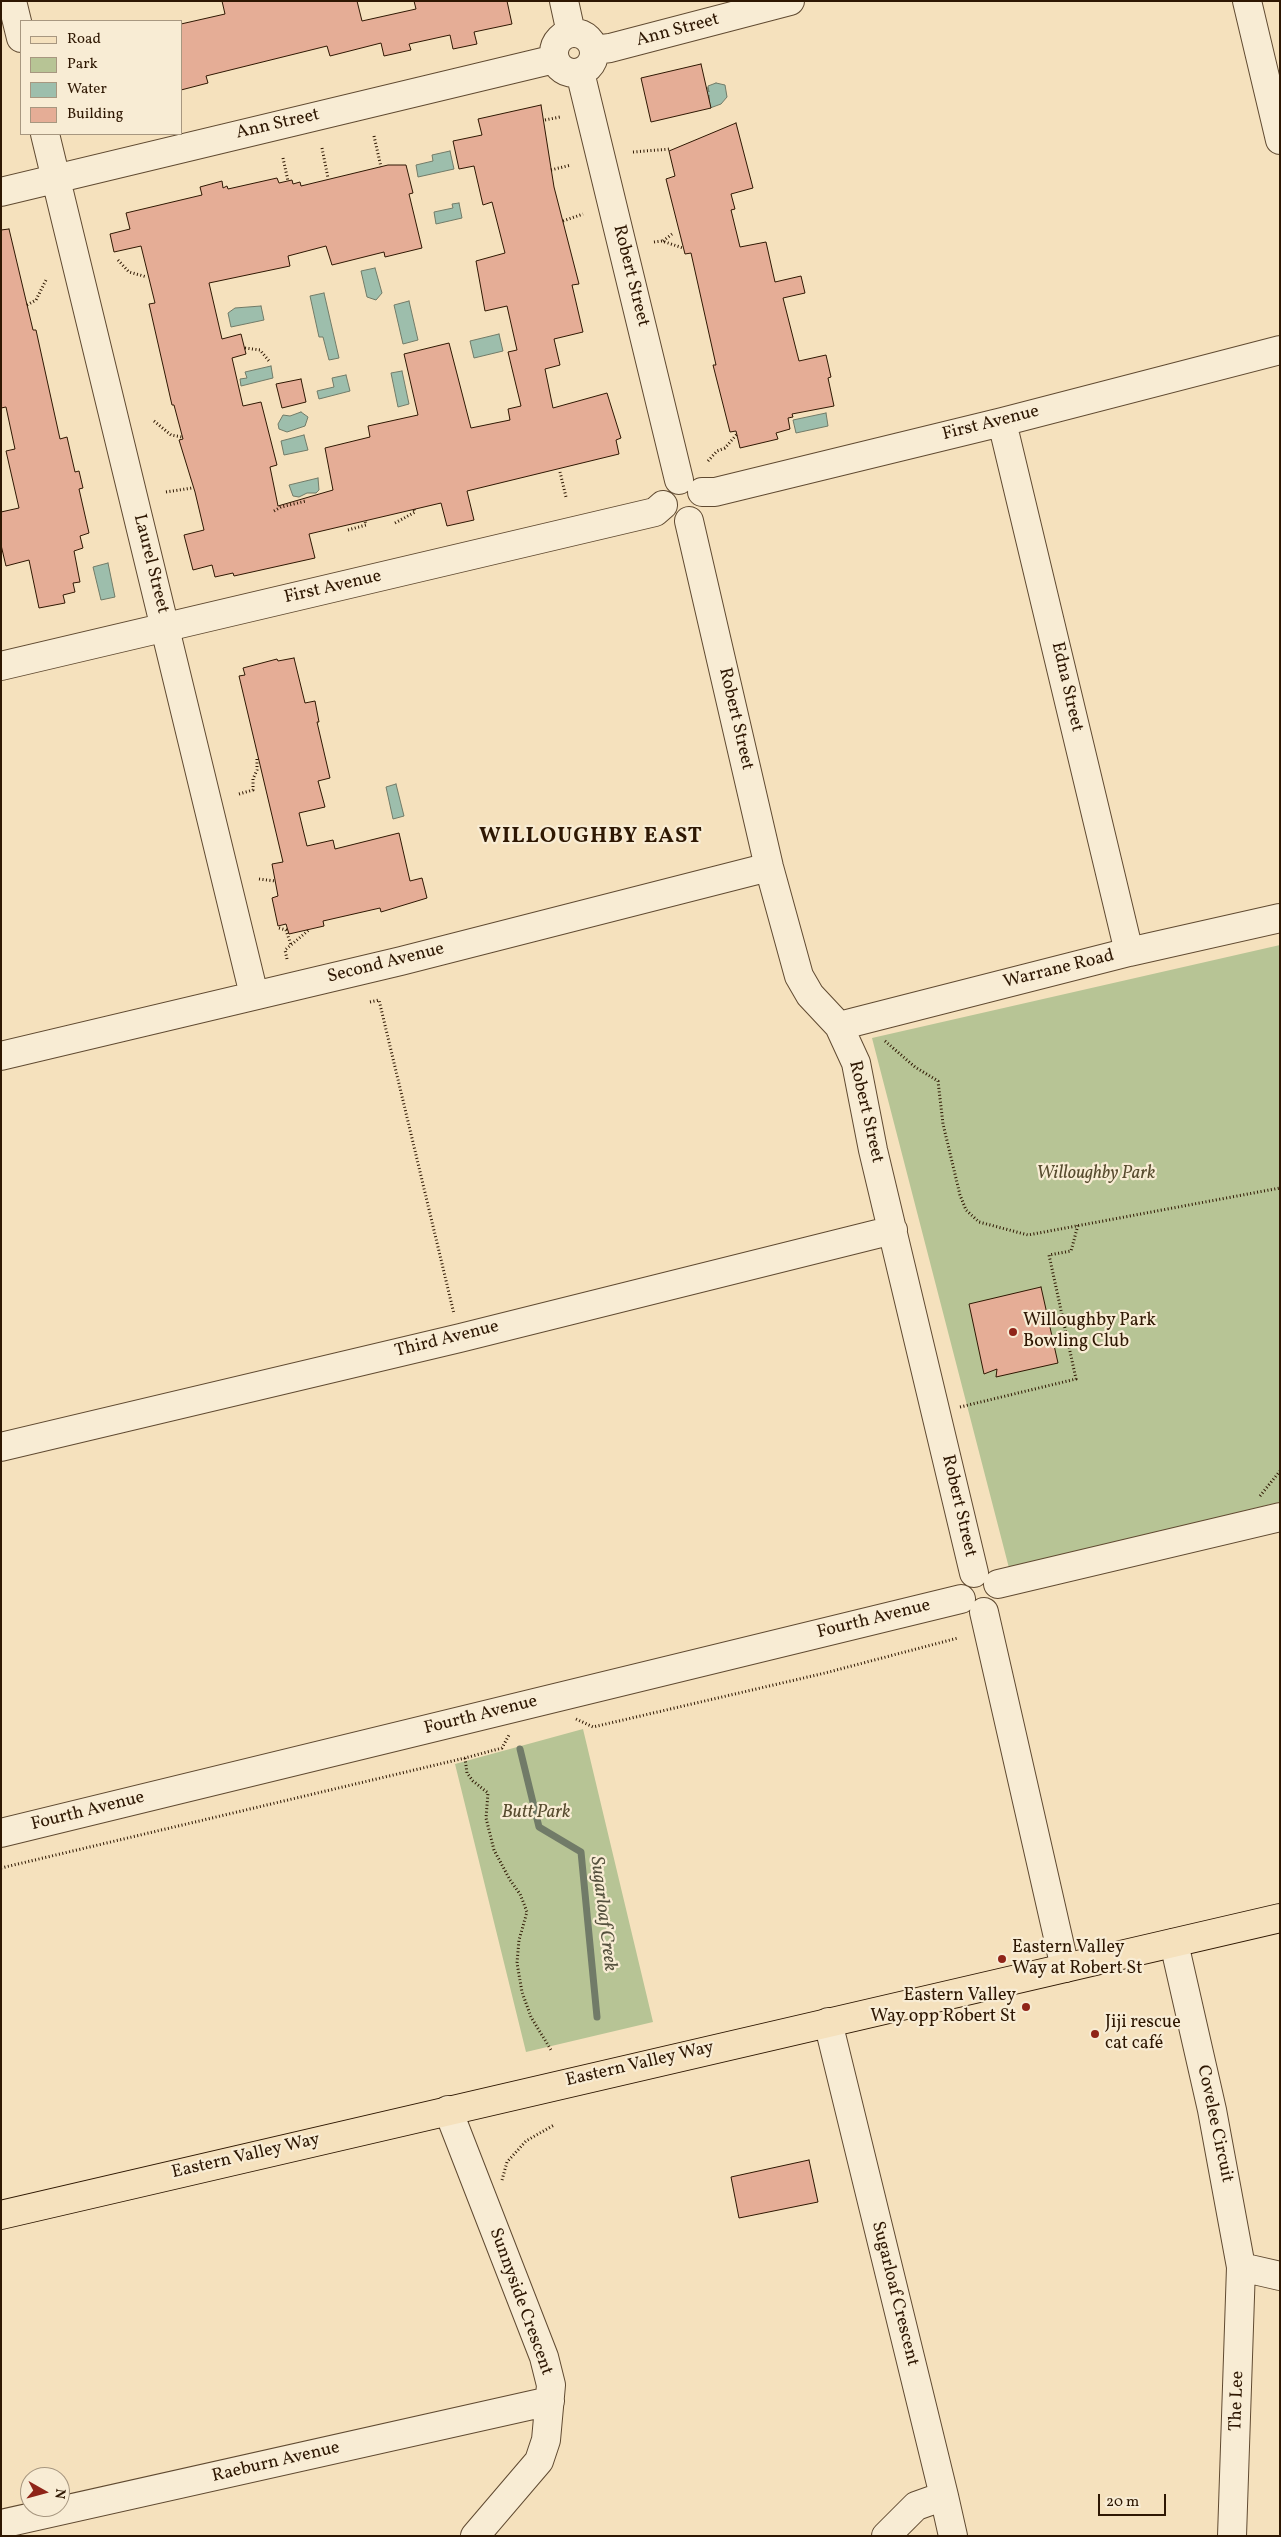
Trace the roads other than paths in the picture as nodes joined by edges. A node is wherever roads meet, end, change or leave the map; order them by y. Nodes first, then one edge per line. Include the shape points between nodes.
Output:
1 (12, 1) edge
2 (564, 1) edge
3 (790, 1) edge
4 (1247, 1) edge
5 (571, 33) junction
6 (20, 34) edge
7 (555, 59) junction
8 (587, 61) junction
9 (45, 135) edge
10 (1280, 140) edge
11 (56, 179) junction
12 (1, 192) edge
13 (1280, 350) edge
14 (1002, 422) junction
15 (690, 486) junction
16 (663, 505) junction
17 (689, 521) junction
18 (165, 626) junction
19 (1, 666) edge
20 (769, 868) junction
21 (1280, 918) edge
22 (1129, 952) junction
23 (254, 995) junction
24 (839, 1026) junction
25 (1, 1056) edge
26 (893, 1230) junction
27 (1, 1447) edge
28 (1280, 1517) edge
29 (986, 1579) junction
30 (961, 1599) junction
31 (984, 1612) junction
32 (1, 1833) edge
33 (1280, 1918) edge
34 (1174, 1943) junction
35 (1066, 1968) junction
36 (828, 2022) junction
37 (448, 2110) junction
38 (1, 2215) edge
39 (1242, 2267) junction
40 (1280, 2276) edge
41 (550, 2401) junction
42 (944, 2496) junction
43 (1, 2524) edge
44 (475, 2536) edge
45 (886, 2536) edge
46 (953, 2536) edge
47 (1232, 2536) edge

1 - 6 street
2 - 5 street
3 - 8 street, Ann Street via 610,48
4 - 10 street
5 - 7 street via 559,40
5 - 8 street via 583,35 592,44
7 - 8 street via 562,69 574,73
7 - 11 street, Ann Street
8 - 15 street, Robert Street
9 - 11 street, Laurel Street
11 - 12 street, Ann Street
11 - 18 street, Laurel Street
13 - 14 street, First Avenue
14 - 15 street, First Avenue via 715,492
14 - 22 street, Edna Street
15 - 16 street via 668,486
15 - 17 street via 703,506
16 - 17 street via 675,520
16 - 18 street, First Avenue via 655,512
17 - 20 street, Robert Street
18 - 19 street, First Avenue
18 - 23 street, Laurel Street
20 - 23 street, Second Avenue
20 - 24 street, Robert Street via 799,976 810,995
21 - 22 street, Warrane Road
22 - 24 street, Warrane Road
23 - 25 street, Second Avenue
24 - 26 street, Robert Street via 856,1063
26 - 27 street, Third Avenue via 460,1338
26 - 29 street, Robert Street via 936,1412
28 - 29 street
29 - 30 street via 964,1580
29 - 31 street via 999,1598 996,1605
30 - 31 street via 972,1611
30 - 32 street, Fourth Avenue
31 - 35 street
33 - 34 main road, Eastern Valley Way
34 - 35 main road, Eastern Valley Way
34 - 39 street, Covelee Circuit via 1212,2110
35 - 36 main road, Eastern Valley Way
36 - 37 main road, Eastern Valley Way
36 - 42 street, Sugarloaf Crescent
37 - 38 main road, Eastern Valley Way
37 - 41 street, Sunnyside Crescent via 544,2358 551,2385
39 - 40 street
39 - 47 street, The Lee
41 - 43 street, Raeburn Avenue
41 - 44 street, Sunnyside Crescent via 546,2440 539,2461
42 - 45 street via 916,2506
42 - 46 street, Sugarloaf Crescent

